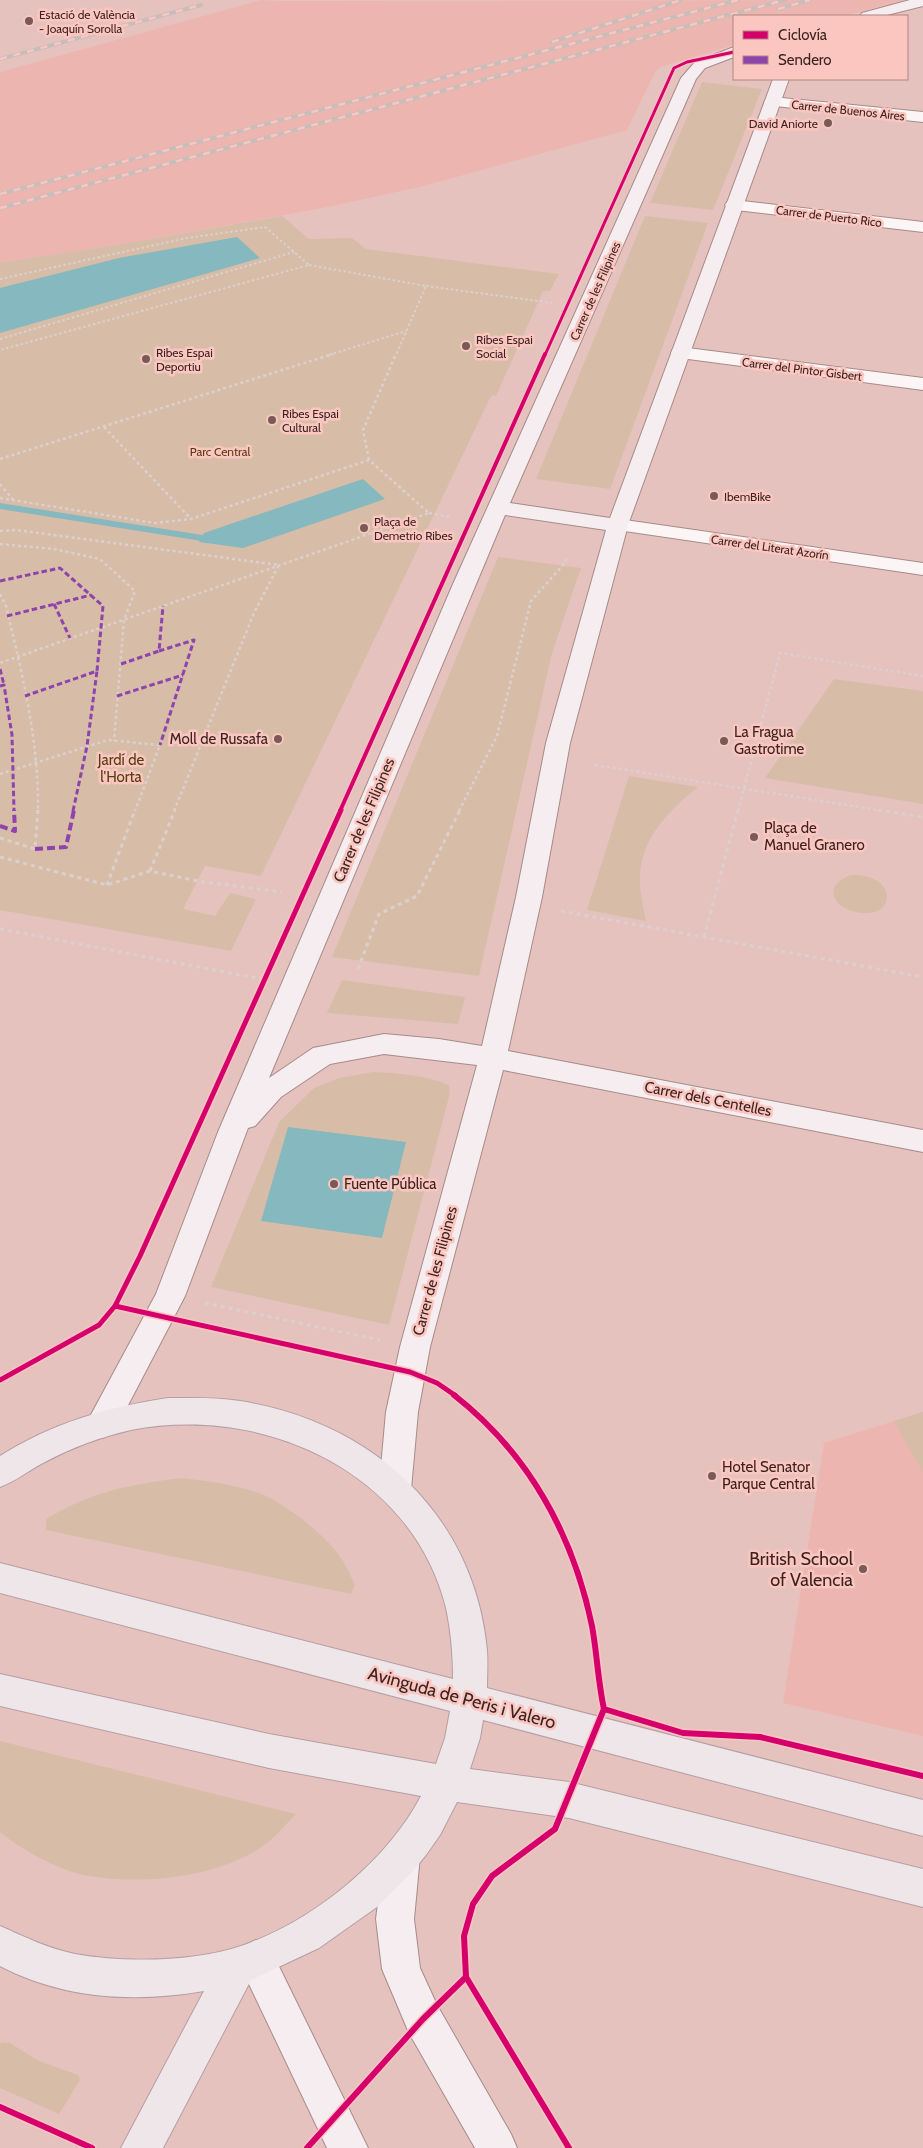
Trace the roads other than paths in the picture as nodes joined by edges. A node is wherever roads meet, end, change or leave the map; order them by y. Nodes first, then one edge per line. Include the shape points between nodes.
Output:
1 (923, 1) edge
2 (923, 7) edge
3 (871, 15) edge
4 (892, 15) edge
5 (733, 52) edge
6 (733, 65) edge
7 (696, 70) junction
8 (776, 86) edge
9 (923, 117) edge
10 (734, 205) junction
11 (923, 227) edge
12 (680, 353) junction
13 (923, 384) edge
14 (498, 508) junction
15 (618, 525) junction
16 (923, 569) edge
17 (493, 1058) junction
18 (232, 1132) junction
19 (923, 1141) edge
20 (102, 1424) junction
21 (0, 1473) edge
22 (395, 1489) junction
23 (0, 1578) edge
24 (0, 1690) edge
25 (470, 1699) junction
26 (447, 1783) junction
27 (923, 1818) edge
28 (402, 1856) junction
29 (923, 1888) edge
30 (0, 1945) edge
31 (247, 1962) junction
32 (141, 2148) edge
33 (348, 2148) edge
34 (498, 2148) edge

1 - 3 main road
2 - 4 main road
5 - 7 main road
6 - 7 main road
7 - 14 main road, Carrer de les Filipines
8 - 9 street, Carrer de Buenos Aires
8 - 10 main road, Carrer de les Filipines
10 - 11 street, Carrer de Puerto Rico
10 - 12 main road, Carrer de les Filipines
12 - 13 street, Carrer del Pintor Gisbert
12 - 15 main road, Carrer de les Filipines
14 - 15 main road
14 - 18 main road, Carrer de les Filipines
15 - 16 street, Carrer del Literat Azorín
15 - 17 main road, Carrer de les Filipines via 558,743 529,897
17 - 18 main road, Carrer de les Filipines via 384,1044 322,1055 271,1090
17 - 19 main road, Carrer dels Centelles
17 - 22 main road, Carrer de les Filipines via 414,1347 402,1412
18 - 20 main road, Carrer de les Filipines via 170,1296
20 - 21 main road via 58,1440
20 - 22 main road via 155,1414 208,1411 261,1418 310,1434 348,1453
22 - 25 main road via 440,1548 456,1583 470,1649
23 - 25 main road, Avinguda de Peris i Valero
24 - 26 main road via 269,1751
25 - 26 main road via 462,1741
25 - 27 main road, Avinguda de Peris i Valero
26 - 28 main road via 428,1821
26 - 29 main road via 569,1800
28 - 31 main road via 361,1898 317,1929
28 - 34 main road via 395,1920 401,1969 423,2019
30 - 31 main road via 33,1962 98,1978 169,1979
31 - 32 main road
31 - 33 main road

